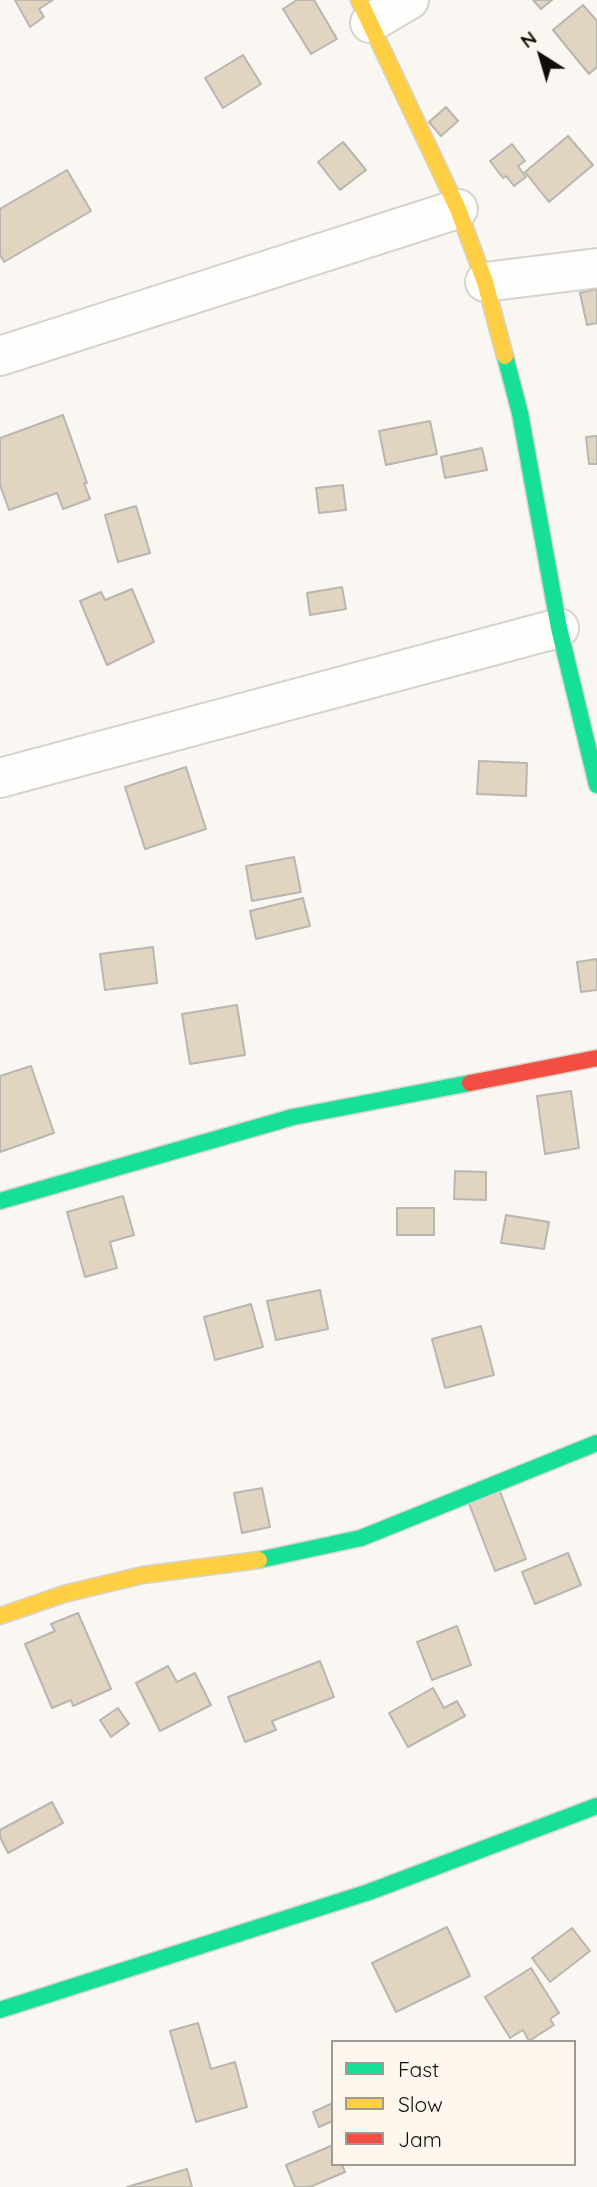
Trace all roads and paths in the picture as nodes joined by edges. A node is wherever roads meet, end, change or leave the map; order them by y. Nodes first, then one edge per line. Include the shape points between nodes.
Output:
1 (409, 0) edge
2 (364, 12) edge
3 (458, 209) junction
4 (597, 268) edge
5 (485, 282) junction
6 (0, 356) edge
7 (559, 628) junction
8 (586, 693) edge
9 (0, 778) edge
10 (597, 785) edge
11 (597, 1058) edge
12 (0, 1201) edge
13 (597, 1443) edge
14 (0, 1616) edge
15 (597, 1807) edge
16 (0, 2010) edge

1 - 2 street
2 - 3 street
3 - 5 street
3 - 6 street
4 - 5 street
5 - 7 street via 520,413
7 - 8 street
7 - 9 street
8 - 10 street
11 - 12 street via 293,1117
13 - 14 street via 361,1538 250,1562 144,1575 64,1594
15 - 16 street via 369,1892

